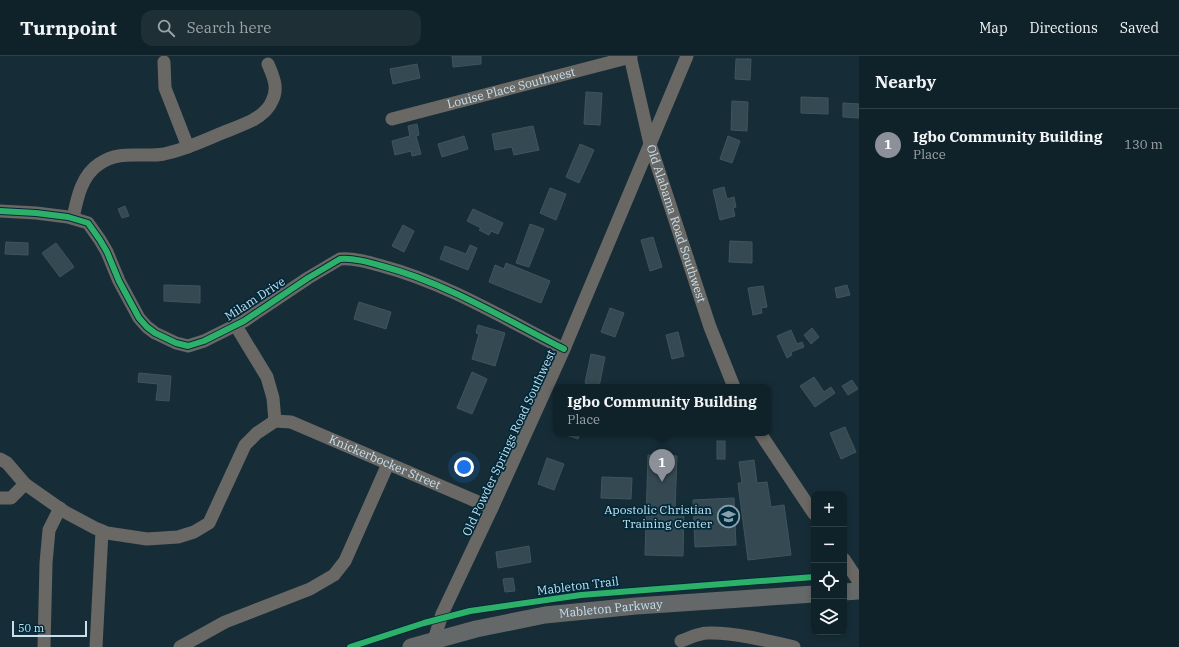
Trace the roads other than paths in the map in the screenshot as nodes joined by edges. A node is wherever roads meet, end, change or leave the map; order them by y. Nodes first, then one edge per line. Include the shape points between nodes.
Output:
1 (631, 56) edge
2 (687, 56) edge
3 (164, 62) dead end
4 (268, 64) dead end
5 (392, 119) dead end
6 (650, 144) junction
7 (188, 147) junction
8 (0, 211) edge
9 (73, 218) junction
10 (236, 326) junction
11 (564, 349) junction
12 (733, 384) edge
13 (275, 421) junction
14 (762, 436) edge
15 (0, 459) edge
16 (388, 464) junction
17 (25, 484) junction
18 (0, 498) edge
19 (60, 508) junction
20 (492, 508) junction
21 (811, 510) edge
22 (102, 531) junction
23 (847, 563) edge
24 (859, 582) edge
25 (859, 591) edge
26 (847, 592) edge
27 (811, 594) edge
28 (681, 641) dead end
29 (433, 644) edge
30 (44, 647) edge
31 (96, 647) edge
32 (180, 647) edge
33 (411, 647) edge
34 (794, 647) edge

1 - 5 street, Louise Place Southwest
1 - 6 street, Old Alabama Road Southwest
2 - 6 street, Old Powder Springs Road Southwest
3 - 7 street via 164,88
4 - 7 street via 276,92 265,110 253,120
6 - 11 street, Old Powder Springs Road Southwest
6 - 12 street, Old Alabama Road Southwest via 710,327
7 - 9 street via 162,154 122,155 109,158 88,176 79,191
8 - 9 street, Milam Drive
9 - 10 street, Milam Drive via 88,223 100,240 118,281 147,327 176,343 188,346
10 - 11 street, Milam Drive via 308,278 340,260 352,259 405,272 427,281
10 - 13 street via 267,377 273,398
11 - 20 street, Old Powder Springs Road Southwest
13 - 16 street, Knickerbocker Street via 291,422
13 - 22 street via 245,445 209,523 194,532 178,537 147,539 107,534
14 - 21 street
15 - 17 street via 7,463
16 - 20 street, Knickerbocker Street
16 - 32 street via 345,561 334,575 310,589 225,622
17 - 18 street via 11,498
17 - 19 street
19 - 22 street
19 - 30 street via 49,530
20 - 29 street, Old Powder Springs Road Southwest via 442,614
22 - 31 street
23 - 24 street
25 - 26 main road
27 - 29 main road, Mableton Parkway via 545,615 476,629
28 - 34 street via 708,633 759,639
29 - 33 main road, Mableton Parkway

